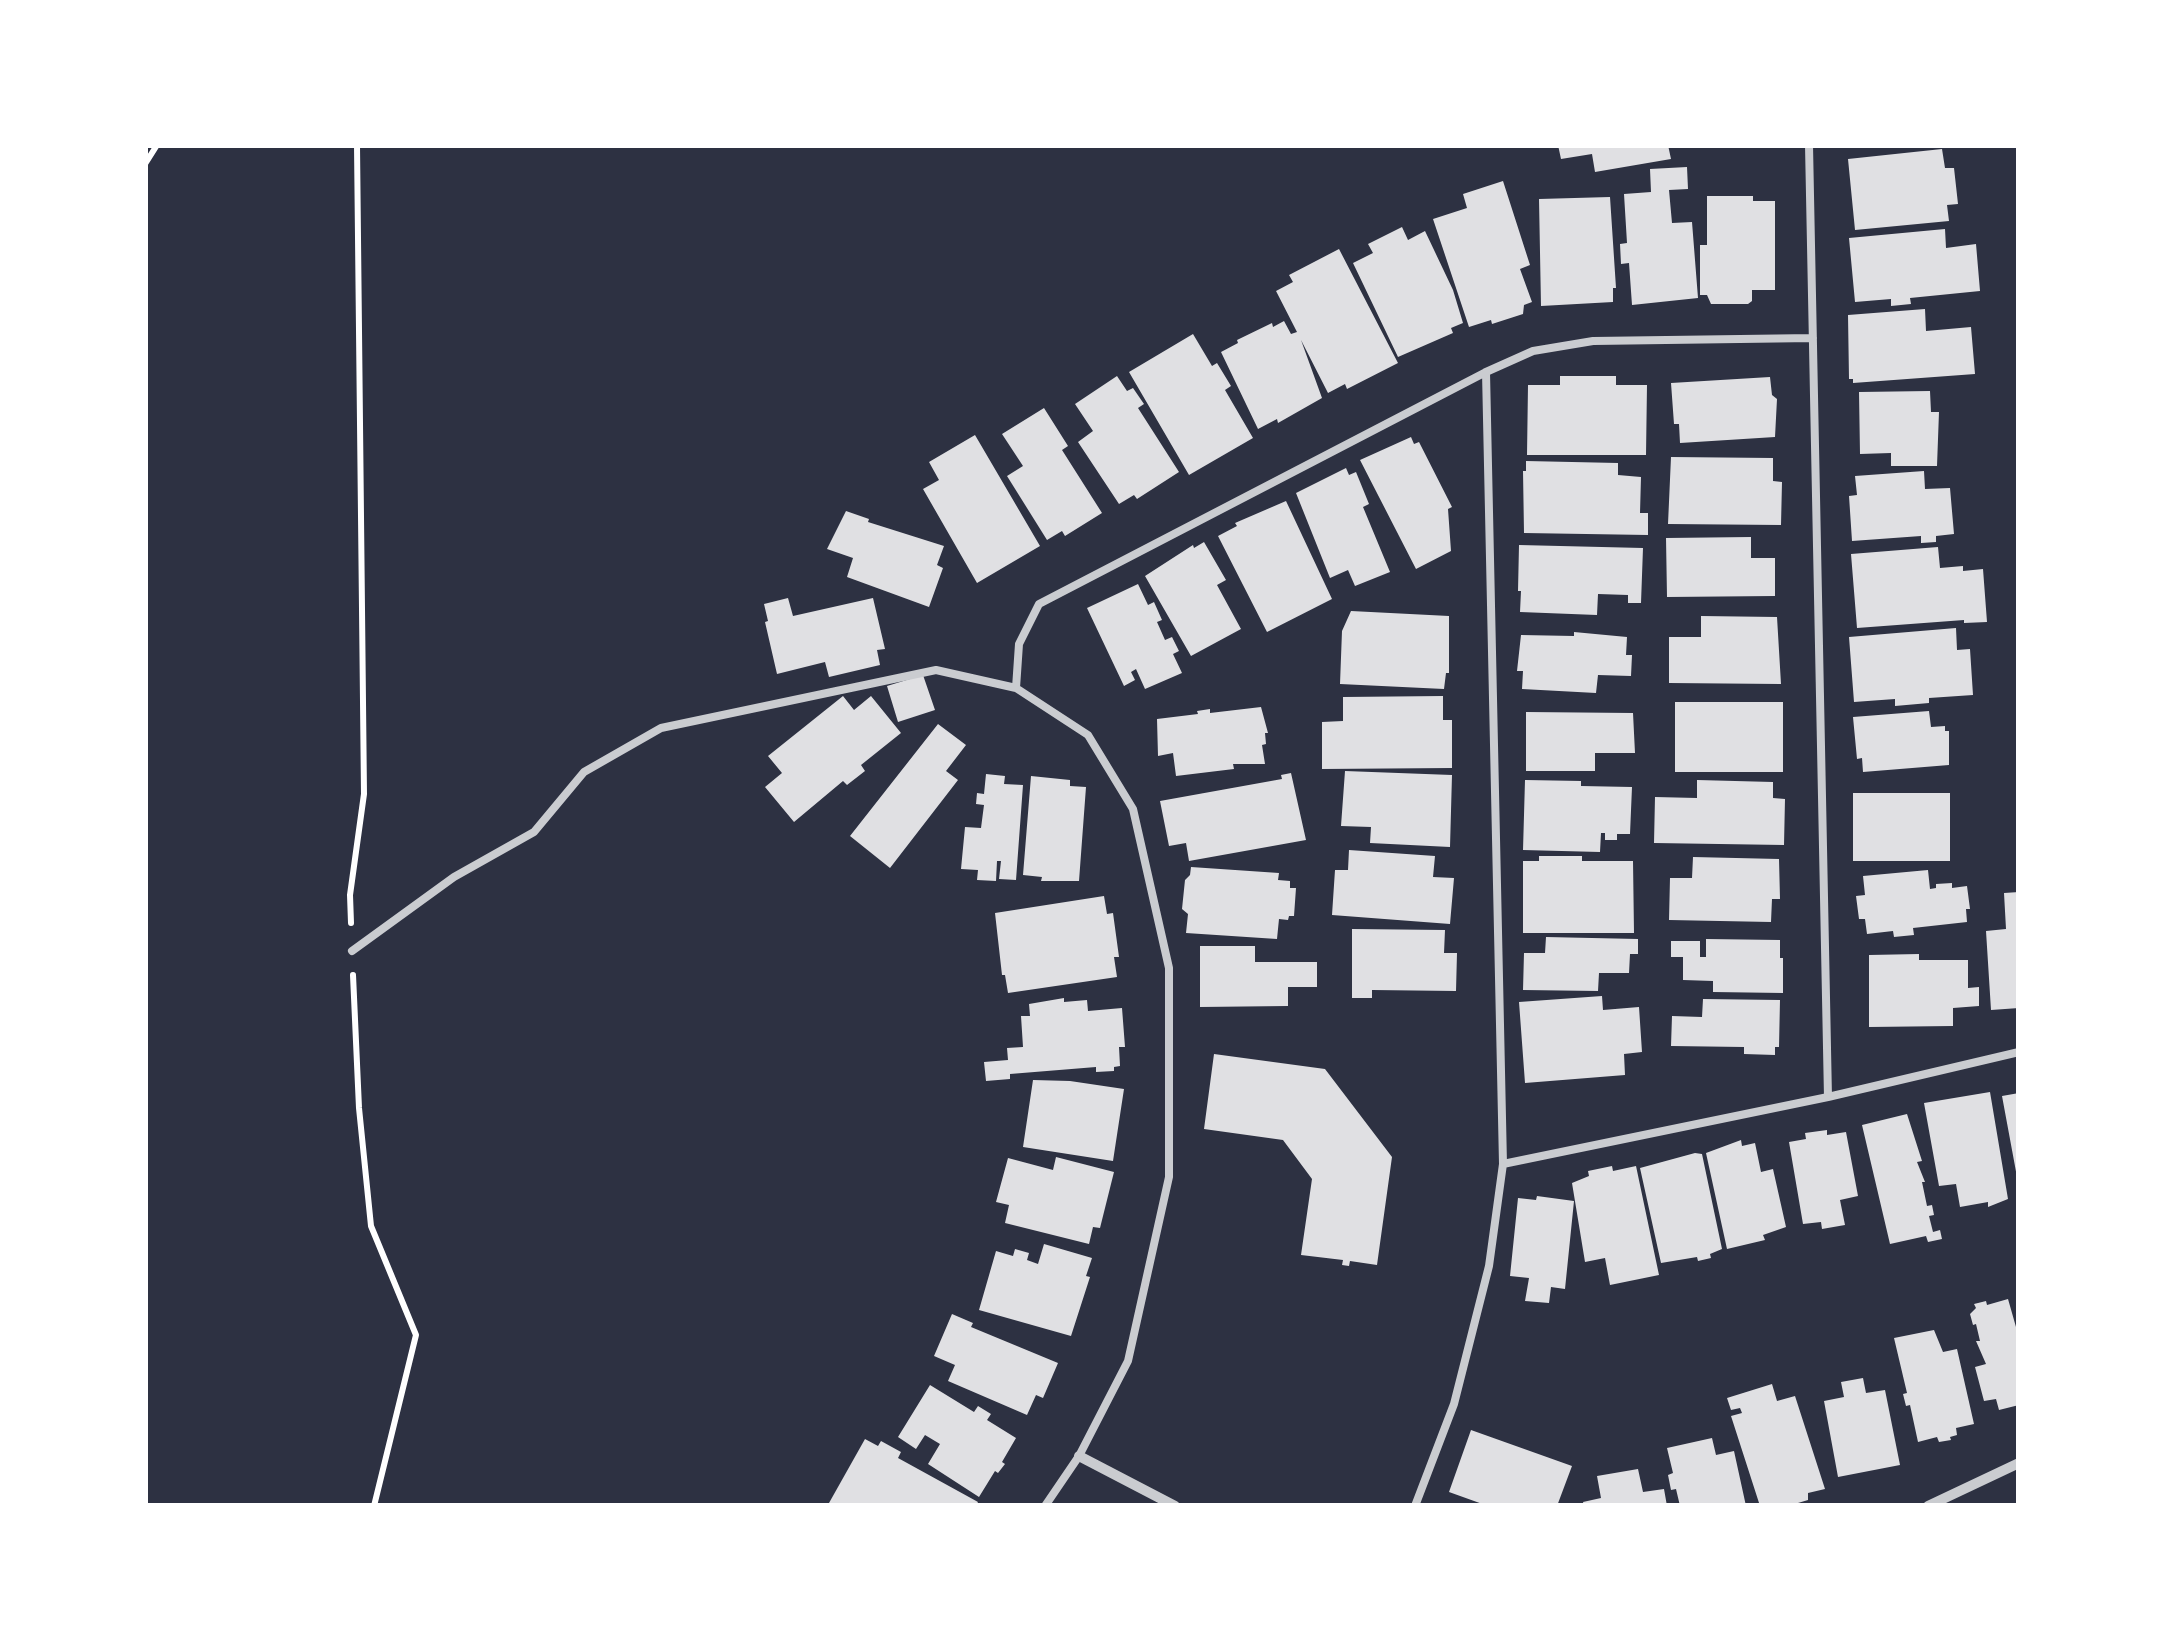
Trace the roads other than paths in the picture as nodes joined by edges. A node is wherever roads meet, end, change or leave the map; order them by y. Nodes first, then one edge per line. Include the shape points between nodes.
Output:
1 (1809, 145) edge
2 (1813, 338) junction
3 (1486, 372) junction
4 (1016, 688) junction
5 (352, 950) road end
6 (2019, 1052) edge
7 (1828, 1097) junction
8 (1503, 1164) junction
9 (1080, 1456) junction
10 (2019, 1463) edge
11 (1045, 1506) edge
12 (1176, 1506) edge
13 (1415, 1506) edge
14 (1928, 1506) edge

1 - 2 lane
2 - 3 lane via 1593,340 1533,351
2 - 7 lane
3 - 4 lane via 1039,604 1019,644
3 - 8 lane
4 - 5 lane via 936,670 661,728 584,772 534,832 454,876
4 - 9 lane via 1088,736 1133,810 1169,968 1169,1177 1128,1362
6 - 7 lane
7 - 8 lane
8 - 13 lane via 1490,1266 1454,1404
9 - 11 lane
9 - 12 street
10 - 14 street

